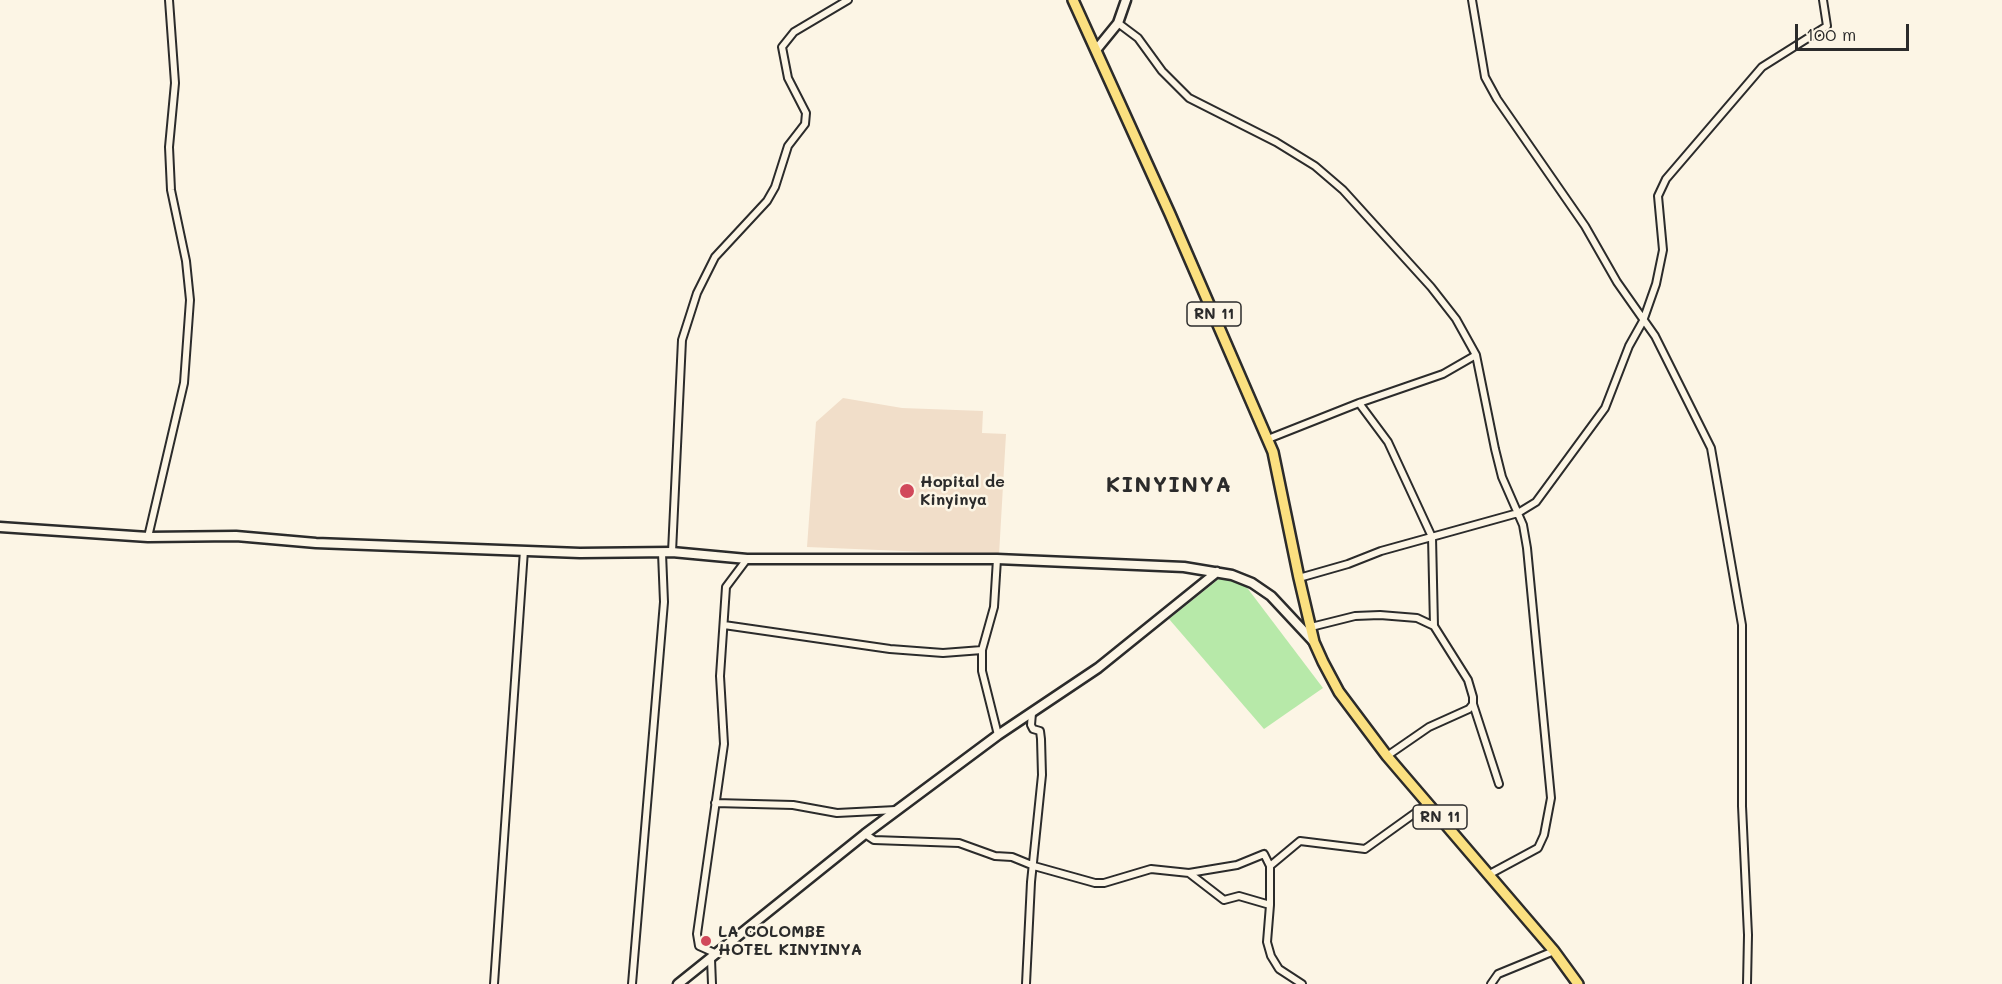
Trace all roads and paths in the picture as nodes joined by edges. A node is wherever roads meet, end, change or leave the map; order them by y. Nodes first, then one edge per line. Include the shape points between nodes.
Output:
1 (169, 0) edge
2 (849, 0) edge
3 (1073, 0) edge
4 (1126, 0) edge
5 (1472, 0) edge
6 (1823, 0) edge
7 (1118, 23) junction
8 (1096, 50) junction
9 (1643, 321) junction
10 (1476, 355) junction
11 (1359, 403) junction
12 (1268, 439) junction
13 (1518, 513) junction
14 (0, 527) edge
15 (148, 537) junction
16 (1432, 537) junction
17 (524, 550) junction
18 (672, 552) junction
19 (662, 553) junction
20 (747, 558) junction
21 (997, 559) junction
22 (1217, 572) junction
23 (1299, 578) junction
24 (724, 625) junction
25 (1434, 626) junction
26 (1311, 627) junction
27 (1314, 642) junction
28 (982, 650) junction
29 (1473, 704) junction
30 (1032, 712) junction
31 (998, 735) junction
32 (1387, 756) junction
33 (1499, 784) dead end
34 (715, 803) junction
35 (1429, 803) junction
36 (898, 810) junction
37 (865, 834) junction
38 (1034, 866) junction
39 (1270, 866) junction
40 (1189, 873) junction
41 (1488, 875) junction
42 (1270, 905) junction
43 (1554, 951) junction
44 (714, 956) junction
45 (494, 984) edge
46 (632, 984) edge
47 (678, 984) edge
48 (712, 984) edge
49 (1026, 984) edge
50 (1302, 984) edge
51 (1491, 984) edge
52 (1578, 984) edge
53 (1747, 984) edge

1 - 15 street via 174,83 171,190 190,300 184,383
2 - 18 street via 794,32 782,47 788,78 806,113 805,124 788,146 771,195 758,214 715,257 697,293 682,340
3 - 8 main road, RN 11
4 - 7 main road
5 - 9 street via 1485,77
6 - 9 street via 1827,26 1762,67 1666,179 1658,196 1663,250
7 - 8 main road
7 - 10 street via 1138,38 1162,71 1190,98 1286,148 1343,190 1431,287 1456,319
8 - 12 main road, RN 11
9 - 13 street via 1605,408 1536,502
9 - 53 street via 1711,448 1742,624
10 - 11 street via 1443,374
10 - 13 street via 1502,477
11 - 12 street
11 - 16 street via 1388,442
12 - 23 main road, RN 11
13 - 16 street
13 - 41 street via 1527,548 1551,798 1538,848
14 - 15 main road
15 - 17 main road via 236,536 316,543
16 - 23 street
16 - 25 street
17 - 19 main road
17 - 45 street
18 - 19 main road
18 - 20 main road
19 - 46 street via 664,602
20 - 21 main road
20 - 24 street via 726,587
21 - 22 main road via 1184,567
21 - 28 street via 994,607
22 - 27 main road via 1242,578 1271,596
22 - 30 main road via 1098,668
23 - 26 main road, RN 11
24 - 28 street via 890,649 943,653
24 - 34 street via 720,676 724,744
25 - 26 street via 1417,618 1380,615 1355,616
25 - 29 street via 1468,680
26 - 27 main road, RN 11
27 - 32 main road, RN 11 via 1339,692
28 - 31 street via 982,671
29 - 32 street via 1429,727
29 - 33 street
30 - 31 main road
30 - 38 street via 1031,725 1040,731 1042,755
31 - 36 main road
32 - 35 main road, RN 11
34 - 36 street via 793,806 837,813
34 - 44 street via 697,942
35 - 39 street via 1365,849 1300,841
35 - 41 main road, RN 11
36 - 37 main road
37 - 38 street via 874,840 959,843
37 - 44 main road
38 - 40 street via 1095,883 1152,869
38 - 49 street
39 - 40 street via 1264,854 1237,866
39 - 42 street
40 - 42 street via 1224,900 1239,896
41 - 43 main road, RN 11
42 - 50 street via 1271,956 1280,969
43 - 51 street via 1498,974
43 - 52 main road, RN 11
44 - 47 main road
44 - 48 street

